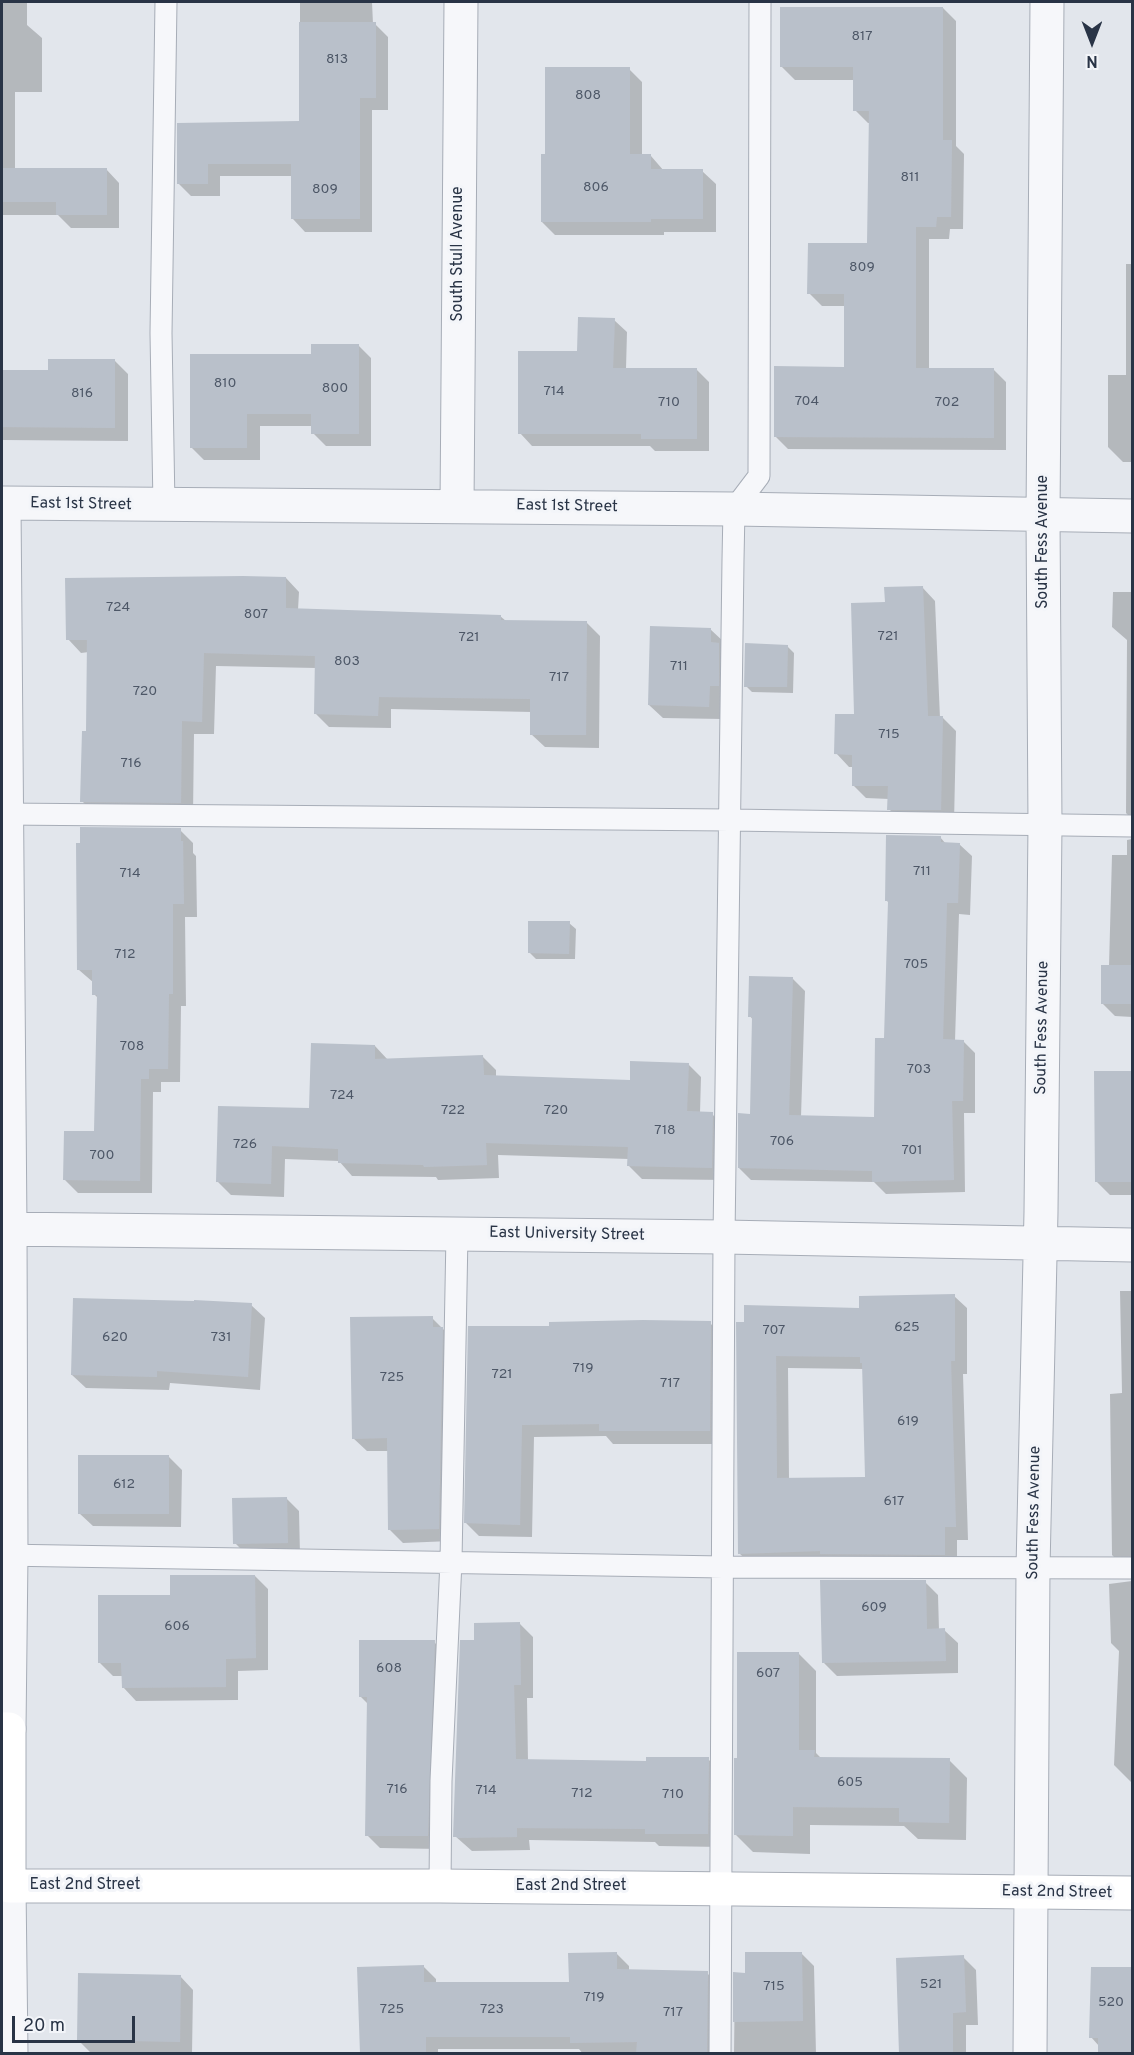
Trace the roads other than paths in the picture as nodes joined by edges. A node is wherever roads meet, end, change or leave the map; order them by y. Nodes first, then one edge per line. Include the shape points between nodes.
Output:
1 (166, 2) edge
2 (461, 2) edge
3 (760, 2) edge
4 (1047, 2) edge
5 (3, 504) edge
6 (164, 506) junction
7 (457, 506) junction
8 (734, 509) junction
9 (1043, 516) junction
10 (1132, 516) edge
11 (3, 814) edge
12 (730, 820) junction
13 (1045, 825) junction
14 (1132, 826) edge
15 (6, 1229) edge
16 (457, 1234) junction
17 (724, 1237) junction
18 (1040, 1243) junction
19 (1132, 1245) edge
20 (6, 1555) edge
21 (451, 1561) junction
22 (723, 1567) junction
23 (1033, 1568) junction
24 (1132, 1568) edge
25 (5, 1729) edge
26 (9, 1886) junction
27 (440, 1886) junction
28 (721, 1888) junction
29 (1030, 1892) junction
30 (1132, 1893) edge
31 (11, 2054) edge
32 (720, 2054) edge
33 (1030, 2054) edge

1 - 6 lane via 161,333
2 - 7 street, South Stull Avenue
3 - 8 lane via 759,476
4 - 9 street, South Fess Avenue
5 - 6 street, East 1st Street
5 - 11 street
6 - 7 street, East 1st Street
7 - 8 street, East 1st Street
8 - 9 street, East 1st Street
8 - 12 lane
9 - 10 street, East 1st Street
9 - 13 street, South Fess Avenue
11 - 12 lane
11 - 15 street
12 - 13 lane
12 - 17 lane
13 - 14 lane
13 - 18 street, South Fess Avenue
15 - 16 street, East University Street
15 - 20 street
16 - 17 street, East University Street
16 - 21 lane
17 - 18 street, East University Street
17 - 22 lane
18 - 19 street, East University Street
18 - 23 street, South Fess Avenue
20 - 21 lane
20 - 25 street
21 - 22 lane
21 - 27 lane
22 - 23 lane
22 - 28 lane
23 - 24 lane
23 - 29 street, South Fess Avenue
25 - 26 street
26 - 27 street, East 2nd Street
26 - 31 street
27 - 28 street, East 2nd Street
28 - 29 street, East 2nd Street
28 - 32 lane
29 - 30 street, East 2nd Street
29 - 33 street, South Fess Avenue

